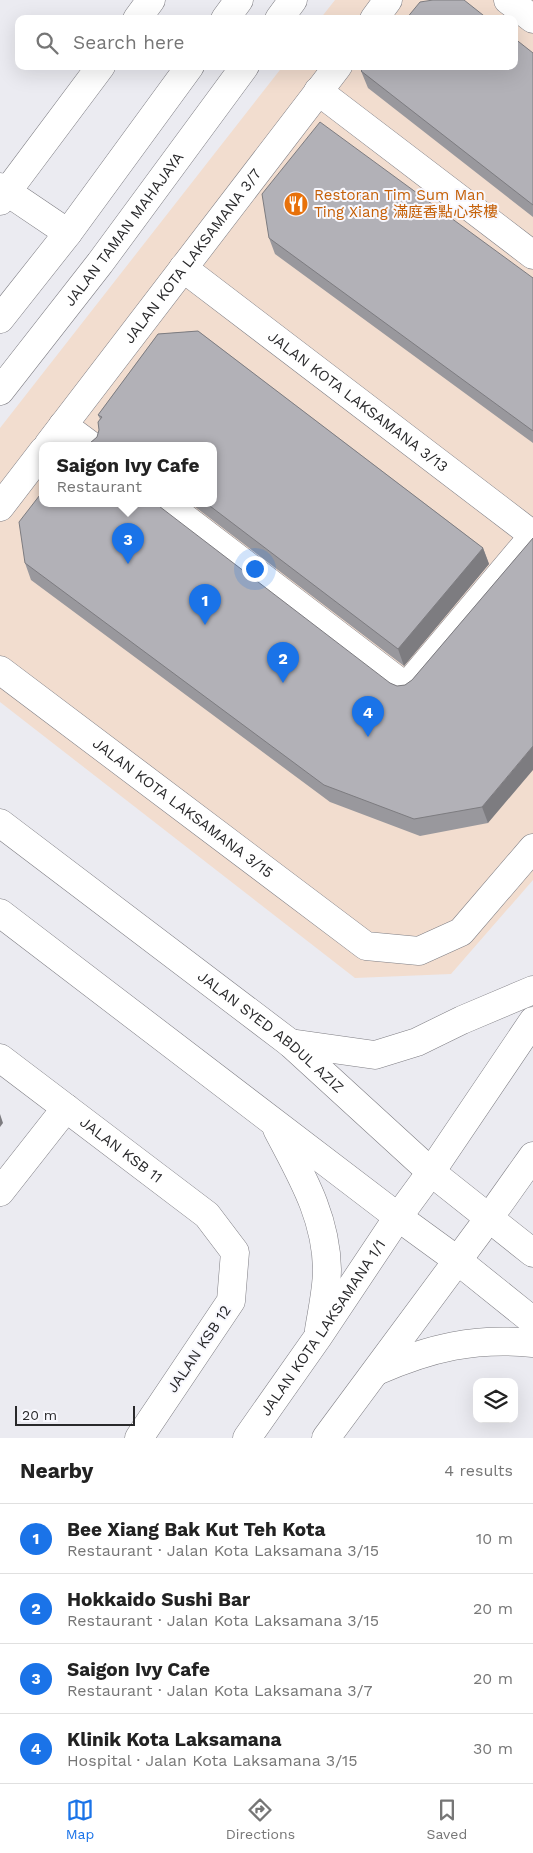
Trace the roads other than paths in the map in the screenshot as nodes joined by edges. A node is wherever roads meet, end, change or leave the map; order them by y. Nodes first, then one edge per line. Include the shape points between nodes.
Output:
1 (151, 0) edge
2 (239, 0) edge
3 (293, 0) edge
4 (388, 0) edge
5 (508, 0) edge
6 (140, 15) edge
7 (228, 15) edge
8 (282, 15) edge
9 (377, 15) edge
10 (533, 20) edge
11 (98, 70) edge
12 (187, 70) edge
13 (241, 70) edge
14 (335, 70) edge
15 (318, 91) junction
16 (2, 193) edge
17 (68, 233) junction
18 (533, 255) edge
19 (183, 268) junction
20 (0, 319) edge
21 (0, 391) edge
22 (55, 435) edge
23 (80, 442) edge
24 (39, 456) edge
25 (0, 507) edge
26 (170, 507) edge
27 (533, 535) edge
28 (0, 670) edge
29 (0, 823) edge
30 (533, 848) edge
31 (0, 913) edge
32 (533, 990) edge
33 (533, 1021) edge
34 (290, 1044) junction
35 (0, 1058) edge
36 (66, 1108) junction
37 (272, 1121) junction
38 (533, 1156) edge
39 (431, 1172) junction
40 (0, 1192) edge
41 (398, 1217) junction
42 (489, 1218) junction
43 (235, 1252) joint
44 (533, 1253) edge
45 (457, 1260) junction
46 (533, 1321) edge
47 (318, 1337) junction
48 (533, 1343) edge
49 (376, 1371) junction
50 (139, 1438) edge
51 (247, 1438) edge
52 (326, 1438) edge

1 - 6 street
2 - 7 street
3 - 8 street
4 - 9 street
5 - 10 street
11 - 16 street
12 - 17 street
13 - 21 street, JALAN TAMAN MAHAJAYA via 100,263
14 - 15 street, JALAN KOTA LAKSAMANA 3/7
15 - 18 street
15 - 19 street, JALAN KOTA LAKSAMANA 3/7
16 - 17 street
17 - 20 street
19 - 22 street, JALAN KOTA LAKSAMANA 3/7
19 - 27 street, JALAN KOTA LAKSAMANA 3/13
22 - 23 street
24 - 25 street
26 - 27 street via 406,687
28 - 30 street, JALAN KOTA LAKSAMANA 3/15 via 366,946 419,951 461,932
29 - 34 street, JALAN SYED ABDUL AZIZ
31 - 37 street
32 - 34 street via 417,1042 376,1055
33 - 39 street, JALAN KOTA LAKSAMANA 1/1
34 - 39 street, JALAN SYED ABDUL AZIZ
35 - 36 street, JALAN KSB 11
36 - 40 street
36 - 43 street, JALAN KSB 11 via 207,1215
37 - 41 street
37 - 47 street via 310,1193 322,1231 327,1270
38 - 42 street
39 - 41 street, JALAN KOTA LAKSAMANA 1/1
39 - 42 street, JALAN SYED ABDUL AZIZ
41 - 45 street
41 - 47 street, JALAN KOTA LAKSAMANA 1/1
42 - 44 street, JALAN SYED ABDUL AZIZ
42 - 45 street
43 - 50 street, JALAN KSB 12 via 231,1301
45 - 46 street
45 - 49 street
47 - 51 street, JALAN KOTA LAKSAMANA 1/1
48 - 49 street via 506,1340 461,1344 408,1357
49 - 52 street

